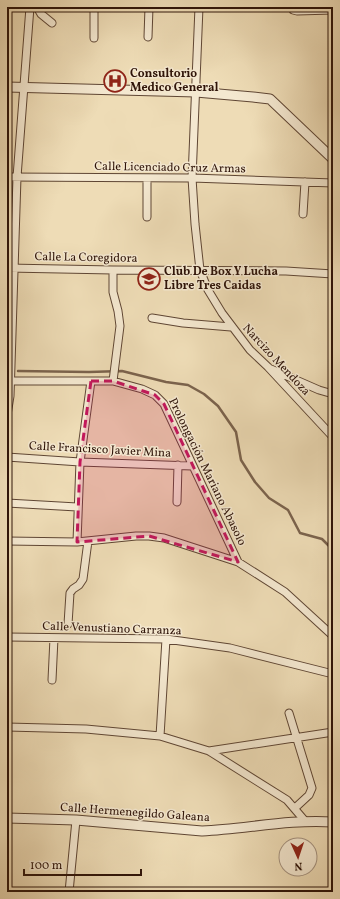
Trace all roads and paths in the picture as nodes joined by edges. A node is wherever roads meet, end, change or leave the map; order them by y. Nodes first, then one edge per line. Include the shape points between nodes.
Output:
1 (30, 7) edge
2 (37, 7) edge
3 (94, 7) edge
4 (149, 7) edge
5 (199, 7) edge
6 (292, 7) edge
7 (333, 10) edge
8 (52, 23) dead end
9 (148, 37) dead end
10 (94, 38) dead end
11 (7, 87) edge
12 (23, 87) junction
13 (196, 92) junction
14 (333, 158) edge
15 (7, 177) edge
16 (17, 177) junction
17 (147, 178) junction
18 (192, 178) junction
19 (305, 182) junction
20 (333, 183) edge
21 (303, 214) dead end
22 (147, 217) dead end
23 (11, 268) edge
24 (114, 270) junction
25 (200, 270) junction
26 (333, 274) edge
27 (152, 318) dead end
28 (231, 327) junction
29 (9, 350) edge
30 (268, 368) junction
31 (8, 370) edge
32 (114, 378) junction
33 (10, 381) junction
34 (91, 381) junction
35 (333, 394) edge
36 (8, 396) edge
37 (7, 415) edge
38 (333, 437) edge
39 (7, 457) edge
40 (80, 462) junction
41 (178, 465) junction
42 (192, 466) junction
43 (177, 502) dead end
44 (7, 503) edge
45 (77, 507) junction
46 (7, 541) edge
47 (88, 541) junction
48 (77, 542) junction
49 (238, 562) junction
50 (68, 624) dead end
51 (333, 636) edge
52 (7, 637) edge
53 (54, 638) junction
54 (166, 639) junction
55 (333, 674) edge
56 (52, 680) dead end
57 (289, 713) dead end
58 (7, 727) edge
59 (333, 732) edge
60 (160, 736) junction
61 (297, 738) junction
62 (209, 751) junction
63 (296, 808) junction
64 (7, 818) edge
65 (76, 820) junction
66 (305, 821) junction
67 (333, 822) edge
68 (69, 892) edge

1 - 12 street
2 - 8 street
3 - 10 street
4 - 9 street
5 - 13 street, Narcizo Mendoza
6 - 7 street via 297,11
11 - 12 street
12 - 13 street
12 - 16 street
13 - 14 street via 272,100
13 - 18 street, Narcizo Mendoza
15 - 16 street, Calle Licenciado Cruz Armas
16 - 17 street, Calle Licenciado Cruz Armas
16 - 23 street
17 - 18 street, Calle Licenciado Cruz Armas
17 - 22 street
18 - 19 street, Calle Licenciado Cruz Armas
18 - 25 street, Narcizo Mendoza
19 - 20 street, Calle Licenciado Cruz Armas
19 - 21 street
23 - 24 street, Calle La Coregidora
23 - 29 street
24 - 25 street, Calle La Coregidora
24 - 32 street via 113,292 120,318
25 - 26 street, Calle La Coregidora
25 - 28 street, Narcizo Mendoza via 208,290
27 - 28 street
28 - 30 street, Narcizo Mendoza
29 - 31 street
30 - 35 street
30 - 38 street, Narcizo Mendoza
31 - 33 street
32 - 34 street, Prolongación Mariano Abasolo
32 - 42 street, Prolongación Mariano Abasolo via 155,395 164,404
33 - 34 street, Prolongación Mariano Abasolo
33 - 36 street
34 - 40 street
36 - 37 street
39 - 40 street, Calle Francisco Javier Mina
40 - 41 street, Calle Francisco Javier Mina
40 - 45 street
41 - 42 street, Calle Francisco Javier Mina
41 - 43 street
42 - 49 street, Prolongación Mariano Abasolo
44 - 45 street
45 - 48 street
46 - 48 street
47 - 48 street
47 - 49 street via 136,536 164,538
47 - 50 street via 83,579 70,593
49 - 51 street, Prolongación Mariano Abasolo via 285,592
52 - 53 street, Calle Venustiano Carranza
53 - 54 street, Calle Venustiano Carranza
53 - 56 street
54 - 55 street, Calle Venustiano Carranza via 230,648
54 - 60 street
57 - 61 street
58 - 60 street via 86,729
59 - 61 street
60 - 62 street
61 - 62 street
61 - 63 street via 312,788 309,795
62 - 63 street via 277,793
63 - 66 street
64 - 65 street, Calle Hermenegildo Galeana
65 - 66 street, Calle Hermenegildo Galeana via 202,831
65 - 68 street
66 - 67 street, Calle Hermenegildo Galeana

